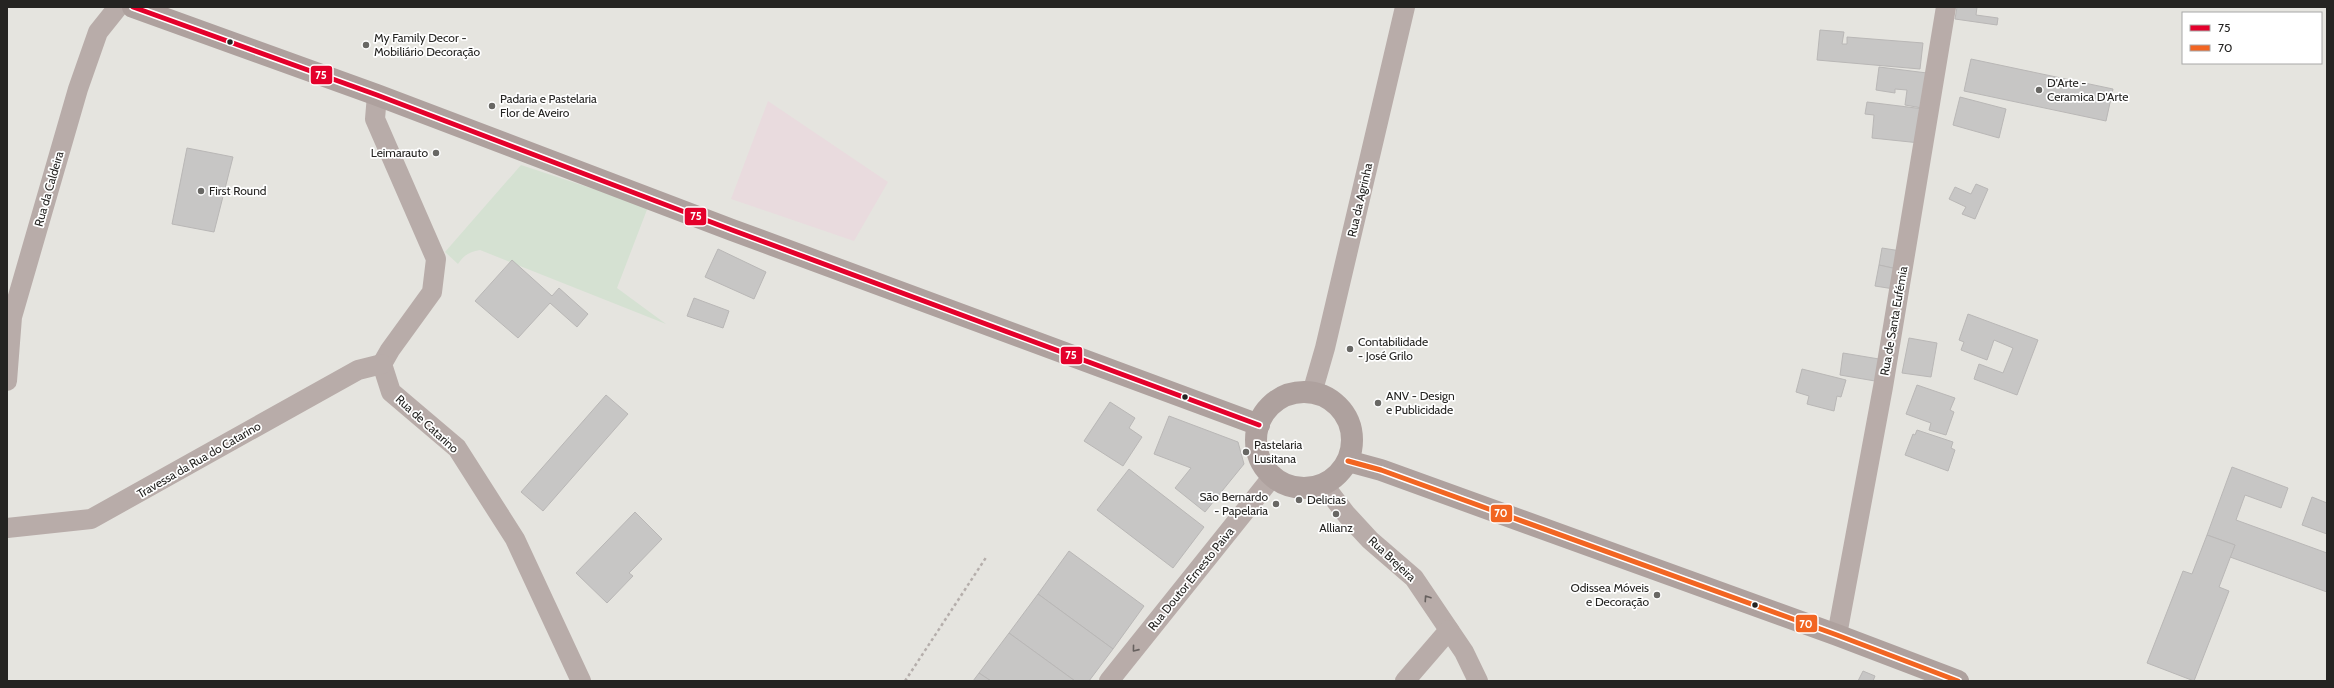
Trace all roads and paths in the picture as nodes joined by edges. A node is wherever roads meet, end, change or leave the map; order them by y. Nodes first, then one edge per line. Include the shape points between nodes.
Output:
1 (118, 7) edge
2 (133, 7) edge
3 (1405, 7) edge
4 (1946, 7) edge
5 (169, 13) edge
6 (377, 95) junction
7 (382, 364) junction
8 (7, 381) edge
9 (1312, 393) junction
10 (1259, 425) junction
11 (1348, 461) junction
12 (1273, 476) junction
13 (1323, 484) junction
14 (7, 528) edge
15 (987, 556) dead end
16 (1449, 630) junction
17 (1837, 635) junction
18 (581, 681) edge
19 (905, 681) edge
20 (1109, 681) edge
21 (1405, 681) edge
22 (1478, 681) edge
23 (1958, 681) edge

1 - 8 street, Rua da Caldeira via 98,32 78,89 12,317
2 - 5 main road
3 - 9 street, Rua da Agrinha via 1325,348
4 - 17 street, Rua de Santa Eufémia via 1883,387
5 - 6 main road
6 - 7 street via 376,119 436,259 432,292
6 - 10 main road via 732,230
7 - 14 street, Travessa da Rua do Catarino via 358,370 91,519
7 - 18 street, Rua de Catarino via 391,392 457,448 515,539
9 - 10 main road via 1299,393 1280,400 1265,413
9 - 11 main road via 1338,406 1347,418 1352,432 1352,447
10 - 12 main road via 1258,453
11 - 13 main road via 1337,475
11 - 17 main road via 1389,473
12 - 13 main road via 1296,488 1310,488
12 -> 20 street, Rua Doutor Ernesto Paiva
16 -> 13 street, Rua Brejeira via 1414,578 1370,540
15 - 19 path
16 - 21 street
16 - 22 street, Rua Brejeira via 1464,652
17 - 23 main road

